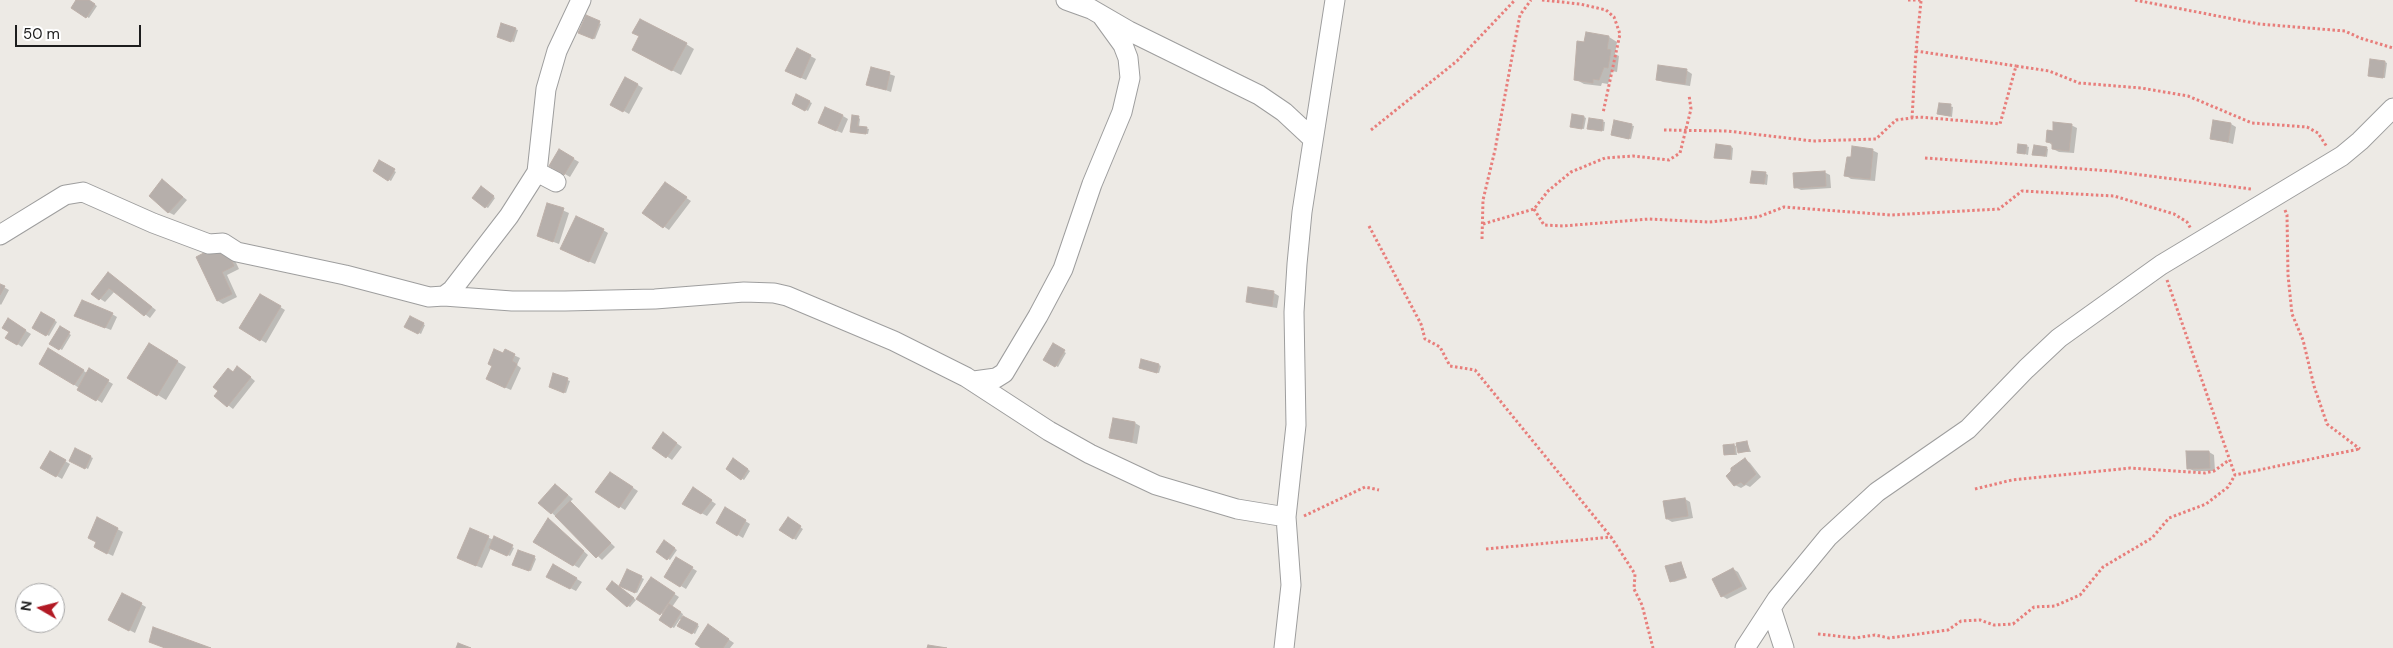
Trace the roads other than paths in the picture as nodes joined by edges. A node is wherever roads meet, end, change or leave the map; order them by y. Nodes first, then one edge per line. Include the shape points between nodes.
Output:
1 (581, 0) edge
2 (1066, 0) edge
3 (1335, 0) edge
4 (1095, 8) edge
5 (2393, 108) edge
6 (1313, 139) junction
7 (537, 172) junction
8 (556, 182) dead end
9 (0, 235) edge
10 (444, 296) junction
11 (974, 381) junction
12 (1286, 517) junction
13 (1771, 608) junction
14 (1284, 648) edge
15 (1745, 648) edge
16 (1784, 648) edge

1 - 7 street via 557,51 546,89
2 - 4 street
3 - 6 street
4 - 6 street via 1259,95 1284,112
4 - 11 street via 1128,58 1130,78 1122,112 1092,184 1063,269 1038,316 1004,373 996,378
5 - 13 street via 2334,161 2161,264 2059,338 1968,429 1877,492 1852,514 1828,537
6 - 12 street via 1297,264 1294,312 1296,425
7 - 8 street
7 - 10 street via 509,216
9 - 10 street via 65,195 83,192 209,244 224,243 237,252 345,275 429,298
10 - 11 street via 565,301 774,293 894,341
11 - 12 street via 1048,431 1156,486 1238,509
12 - 14 street via 1291,585
13 - 15 street
13 - 16 street

